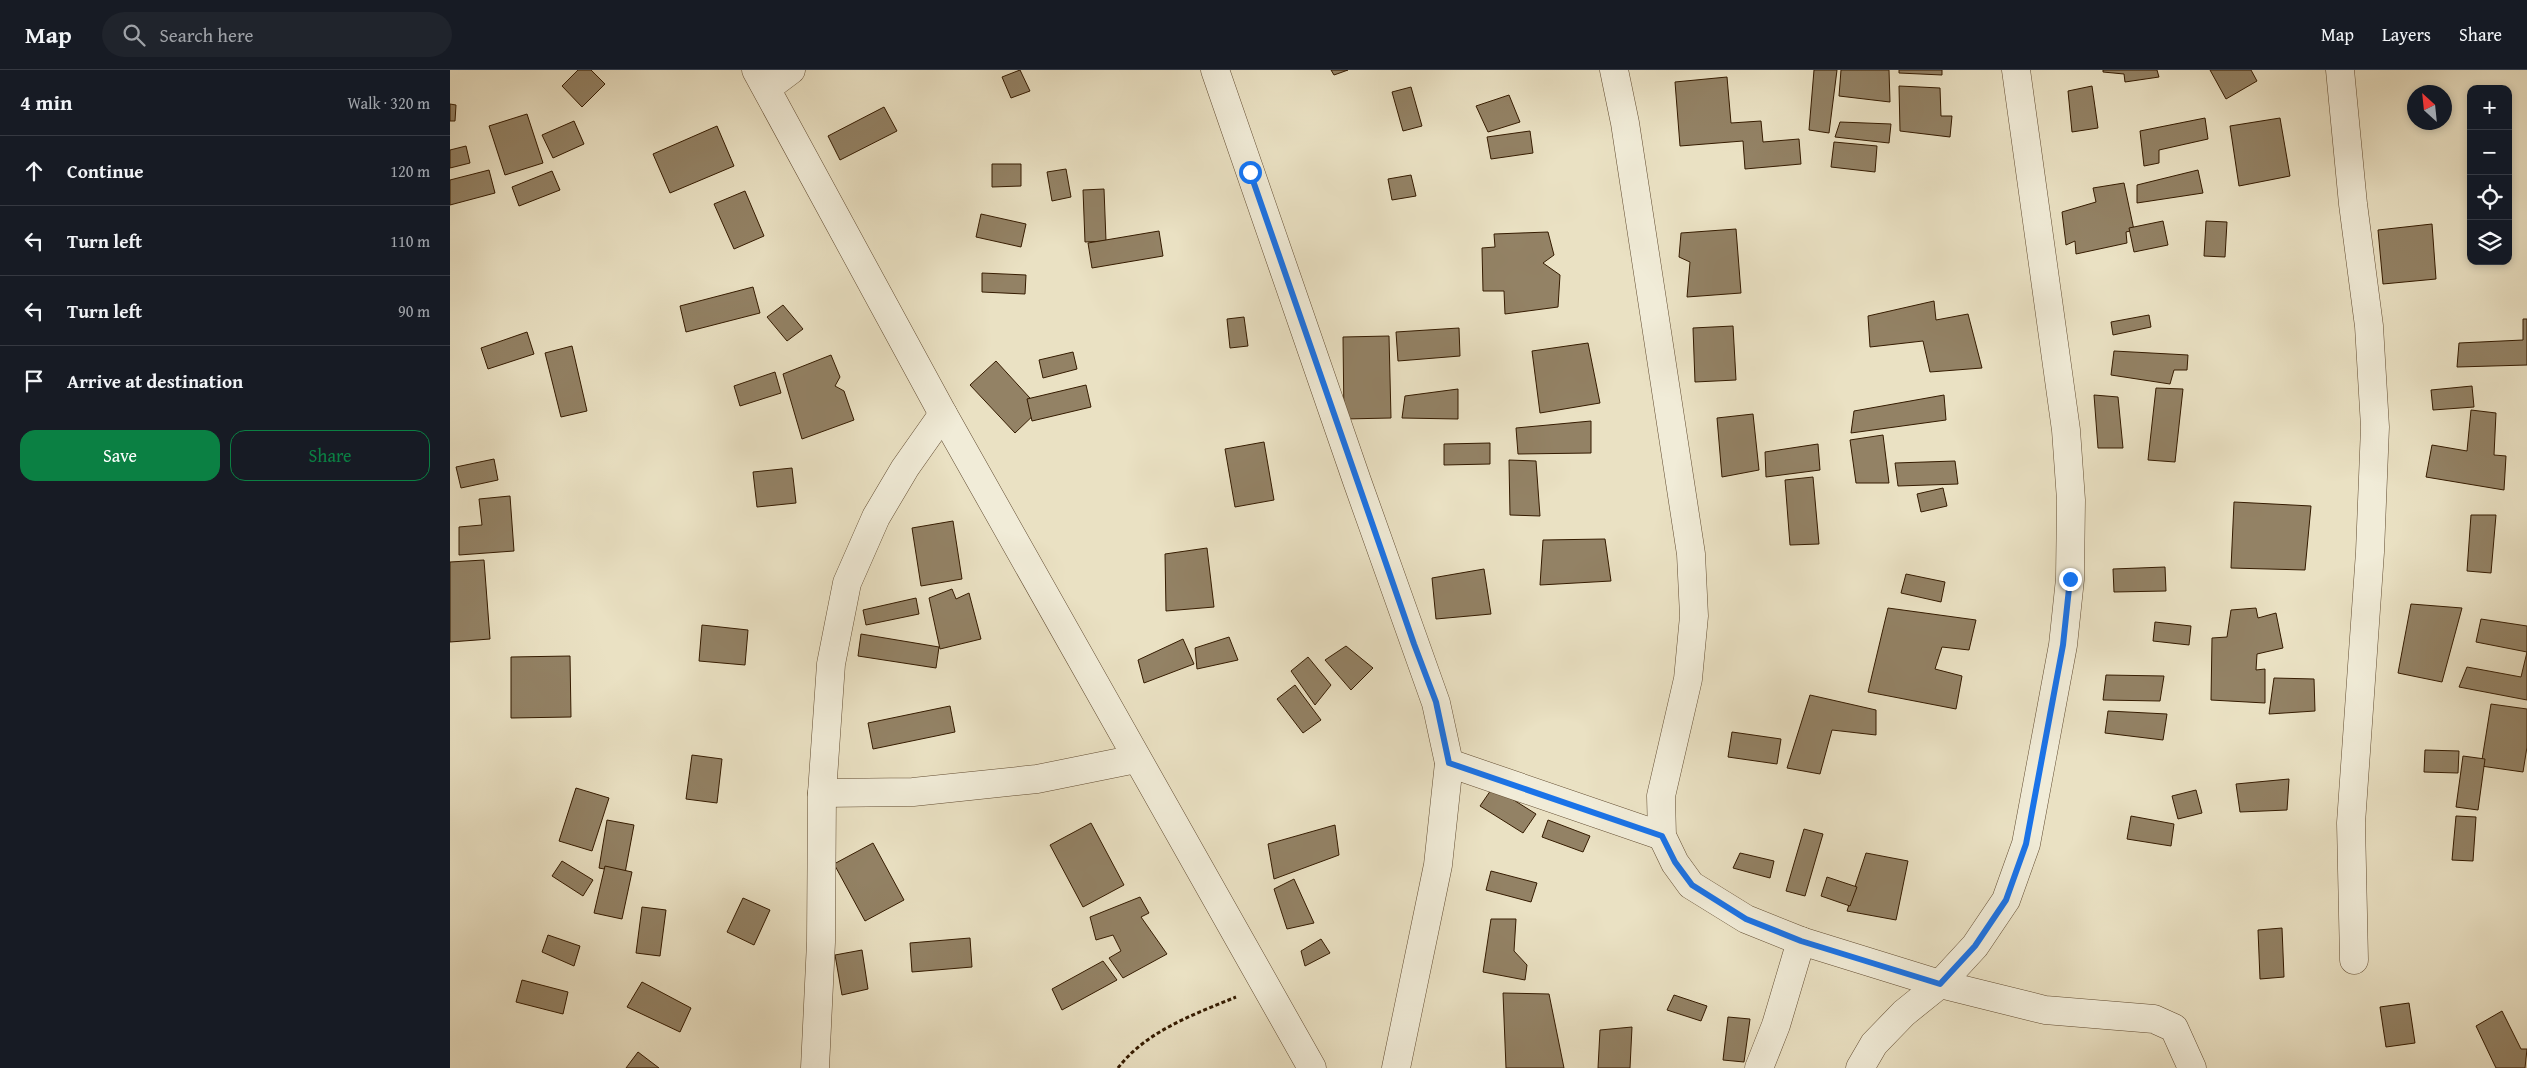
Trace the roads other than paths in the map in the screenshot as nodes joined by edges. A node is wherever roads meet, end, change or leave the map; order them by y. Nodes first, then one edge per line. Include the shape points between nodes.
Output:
1 (791, 70) edge
2 (1215, 70) edge
3 (1614, 70) edge
4 (2016, 70) edge
5 (2340, 70) edge
6 (761, 79) edge
7 (943, 414) junction
8 (1136, 759) junction
9 (1449, 763) junction
10 (822, 793) junction
11 (1662, 836) junction
12 (1801, 941) junction
13 (2354, 960) dead end
14 (1940, 984) junction
15 (815, 1068) edge
16 (1312, 1068) edge
17 (1396, 1068) edge
18 (1759, 1068) edge
19 (1860, 1068) edge
20 (2192, 1068) edge

1 - 6 street
2 - 9 street via 1436,702
3 - 11 street via 1625,123 1691,554 1694,616 1688,680 1661,796
4 - 14 street via 2066,430 2071,500 2070,579 2061,655 2026,844 2006,900 1975,946
5 - 13 street via 2369,326 2375,427 2370,552 2351,823
6 - 7 street
7 - 8 street
7 - 10 street via 881,509 847,583 832,664
8 - 10 street via 1027,780 913,792
8 - 16 street
9 - 11 street
9 - 17 street via 1438,866
10 - 15 street
11 - 12 street via 1692,885 1746,919
12 - 14 street
12 - 18 street via 1776,1025
14 - 19 street via 1904,1013 1874,1044
14 - 20 street via 2045,1010 2154,1019 2174,1028

